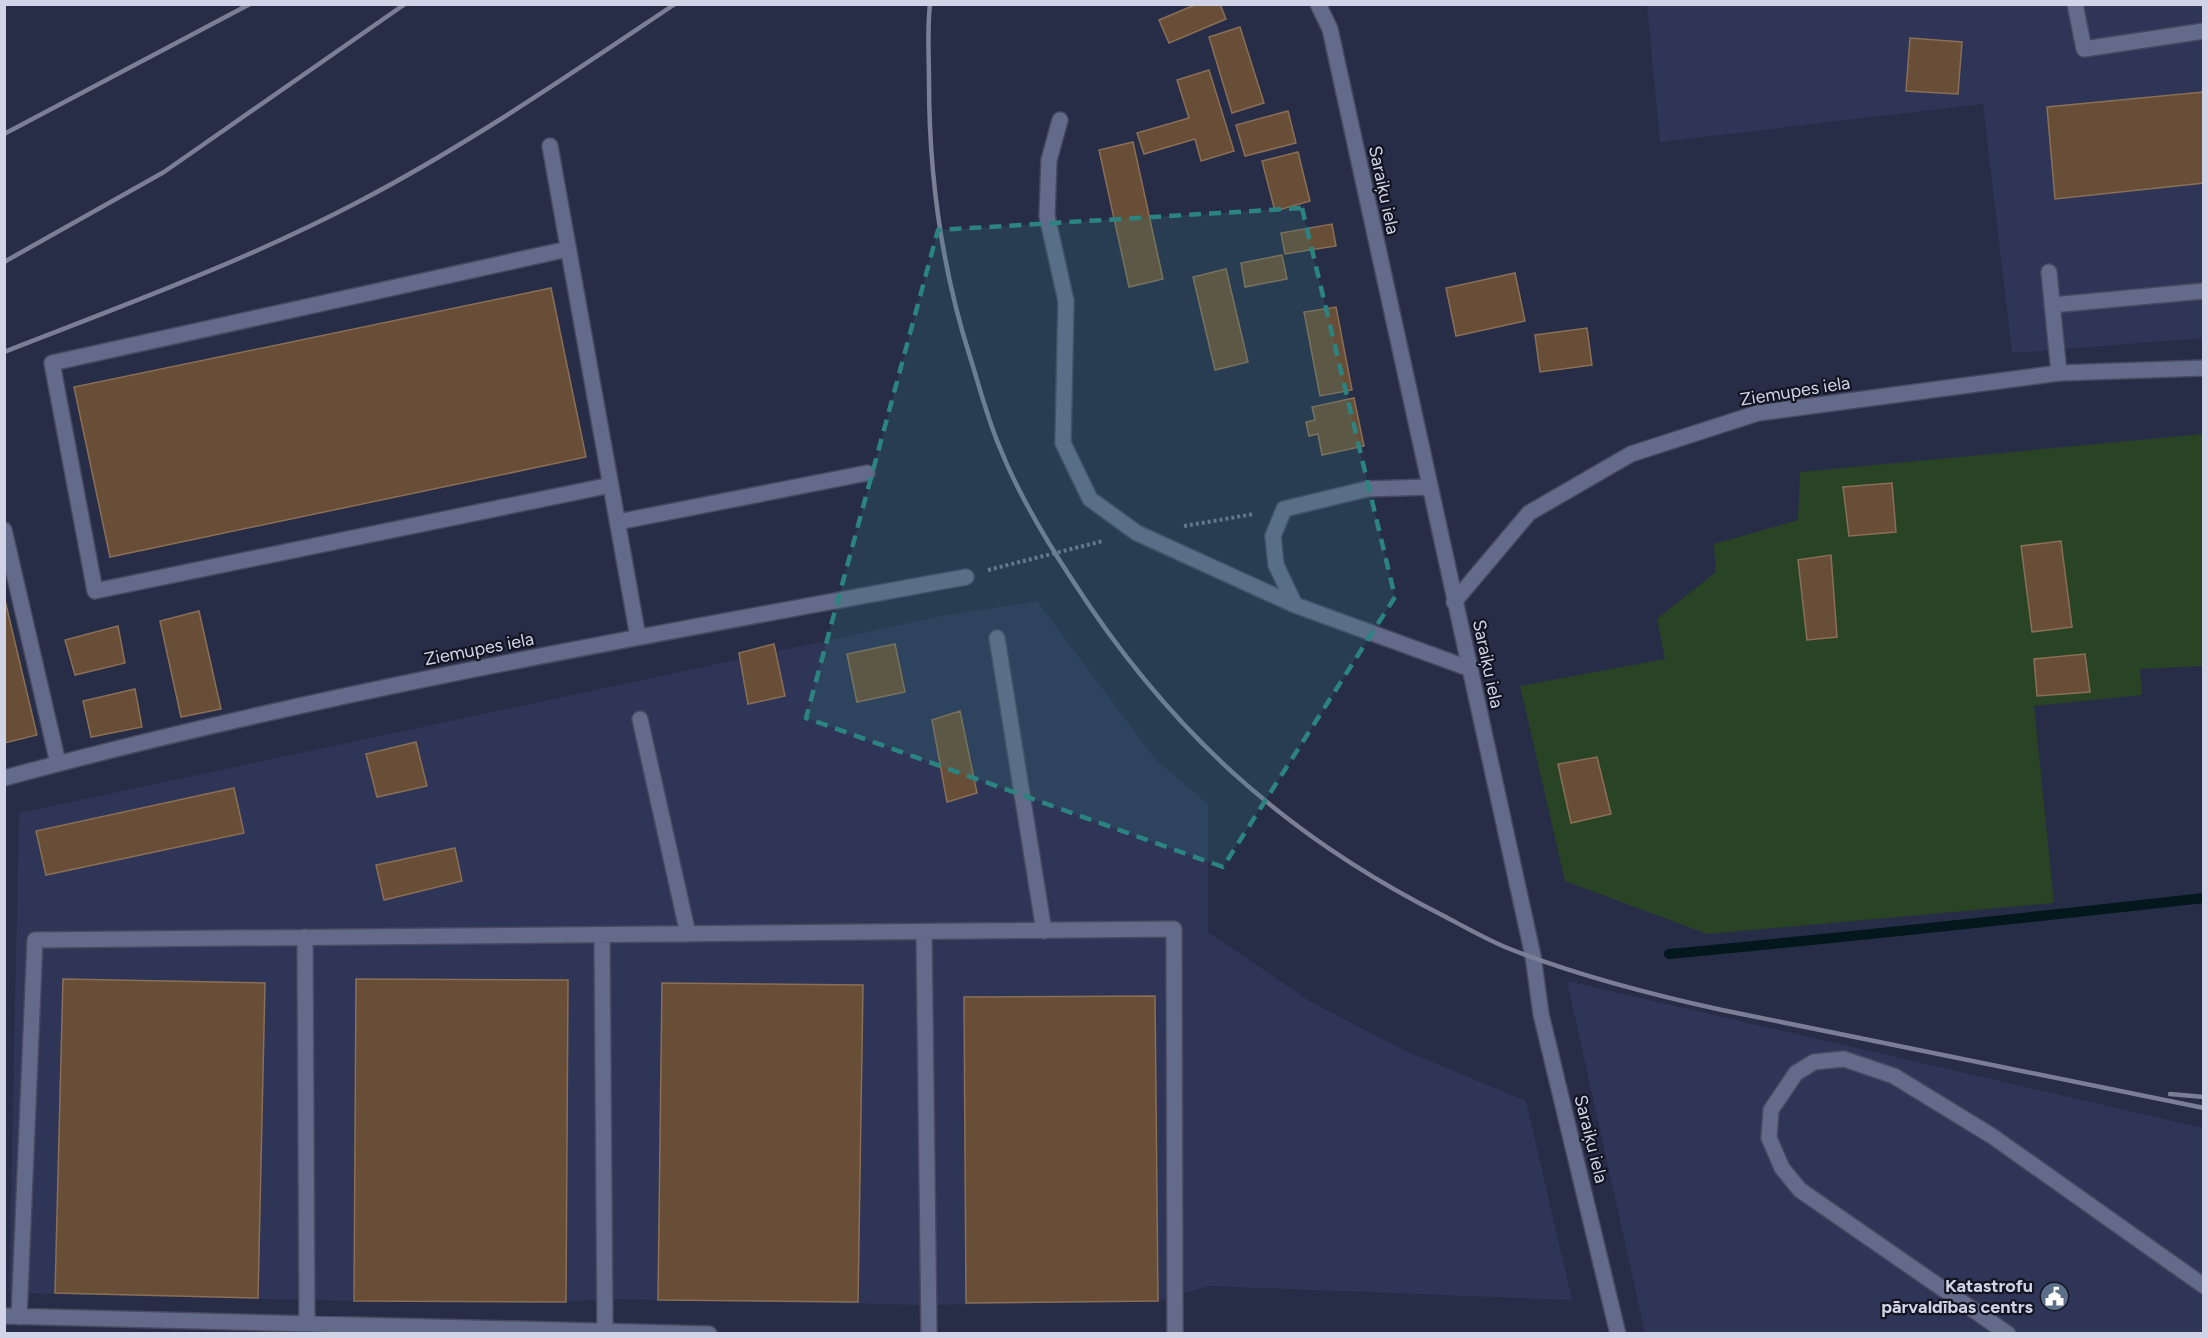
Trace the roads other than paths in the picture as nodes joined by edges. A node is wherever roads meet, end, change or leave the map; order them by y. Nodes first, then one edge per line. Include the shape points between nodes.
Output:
1 (1318, 4) edge
2 (2075, 4) edge
3 (2204, 31) edge
4 (1060, 120) dead end
5 (550, 146) dead end
6 (568, 249) junction
7 (2049, 272) dead end
8 (2204, 291) edge
9 (2052, 305) junction
10 (2204, 368) edge
11 (2059, 373) junction
12 (867, 473) dead end
13 (611, 485) junction
14 (1429, 487) junction
15 (618, 522) junction
16 (4, 530) edge
17 (966, 577) dead end
18 (1454, 602) junction
19 (1295, 604) junction
20 (638, 637) junction
21 (997, 638) dead end
22 (1468, 668) junction
23 (640, 719) dead end
24 (58, 763) junction
25 (4, 778) edge
26 (1044, 931) junction
27 (924, 932) junction
28 (688, 934) junction
29 (602, 935) junction
30 (305, 938) junction
31 (2204, 1286) edge
32 (12, 1317) edge
33 (307, 1324) junction
34 (605, 1331) junction
35 (709, 1334) edge
36 (929, 1334) edge
37 (1174, 1334) edge
38 (1618, 1334) edge
39 (2008, 1334) edge

1 - 14 street, Saraiķu iela via 1330,28
2 - 3 street via 2084,49
4 - 19 street via 1049,160 1047,216 1066,301 1063,443 1090,499 1137,533
5 - 6 street
6 - 13 street
6 - 13 street via 52,363 95,591
7 - 9 street
8 - 9 street
9 - 11 street
10 - 11 street, Ziemupes iela
11 - 18 street, Ziemupes iela via 1758,413 1631,454 1529,513
12 - 15 street
13 - 15 street
14 - 18 street, Saraiķu iela
14 - 19 street via 1367,489 1284,509 1273,536 1276,566
15 - 20 street
16 - 24 street
17 - 20 street, Ziemupes iela
18 - 22 street, Saraiķu iela
19 - 22 street
20 - 24 street, Ziemupes iela via 357,694
21 - 26 street
22 - 38 street, Saraiķu iela via 1533,956 1541,1014
23 - 28 street
24 - 25 street, Ziemupes iela
26 - 27 street
26 - 37 street via 1174,929
27 - 28 street
27 - 36 street
28 - 29 street
29 - 30 street
29 - 34 street
30 - 32 street via 35,940
30 - 33 street
31 - 39 street via 1992,1136 1894,1076 1844,1059 1814,1062 1796,1073 1771,1110 1769,1138 1782,1168 1800,1190
32 - 33 street
33 - 34 street
34 - 35 street

